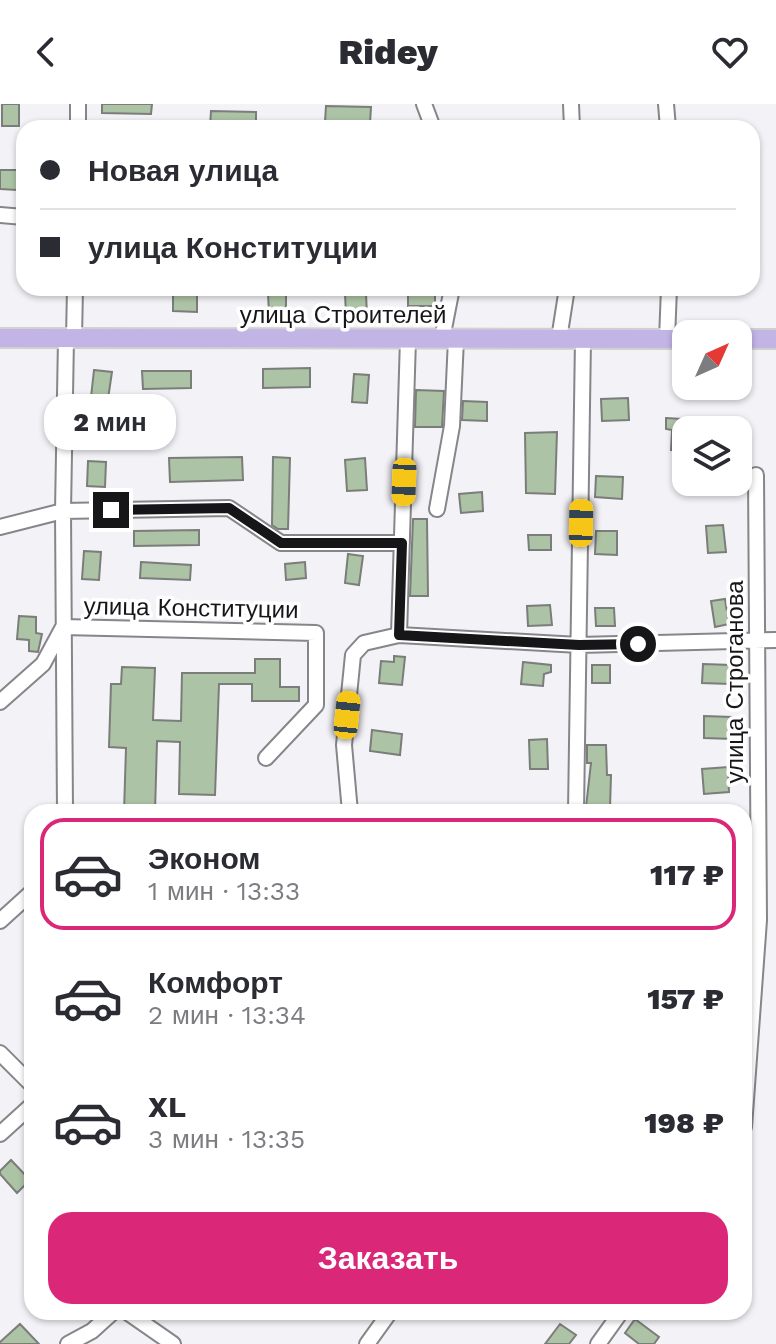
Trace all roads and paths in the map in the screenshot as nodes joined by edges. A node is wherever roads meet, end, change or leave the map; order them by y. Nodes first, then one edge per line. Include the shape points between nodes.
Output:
1 (74, 296) edge
2 (452, 296) edge
3 (566, 296) edge
4 (670, 296) edge
5 (673, 320) edge
6 (0, 338) edge
7 (70, 338) junction
8 (408, 339) junction
9 (449, 339) junction
10 (559, 339) junction
11 (583, 339) junction
12 (672, 339) edge
13 (752, 340) edge
14 (776, 342) edge
15 (756, 475) dead end
16 (437, 509) dead end
17 (63, 511) junction
18 (0, 527) edge
19 (402, 543) junction
20 (63, 627) junction
21 (399, 635) junction
22 (776, 640) edge
23 (756, 641) junction
24 (579, 645) junction
25 (0, 702) edge
26 (266, 758) dead end
27 (65, 804) edge
28 (349, 804) edge
29 (576, 804) edge
30 (752, 864) edge
31 (24, 899) edge
32 (0, 921) edge
33 (0, 1053) edge
34 (24, 1077) edge
35 (24, 1112) edge
36 (0, 1134) edge
37 (104, 1320) edge
38 (138, 1320) edge
39 (384, 1320) edge
40 (615, 1320) edge
41 (68, 1344) edge
42 (173, 1344) edge
43 (367, 1344) edge
44 (598, 1344) edge

1 - 7 street, улица Конституции
2 - 9 street
3 - 10 street
4 - 5 street
6 - 7 main road, улица Строителей
7 - 8 main road, улица Строителей
7 - 17 street, улица Конституции
8 - 9 main road, улица Строителей
8 - 19 street
9 - 10 main road, улица Строителей
9 - 16 street via 452,426
10 - 11 main road, улица Строителей
11 - 12 main road, улица Строителей
11 - 24 street
13 - 14 main road
15 - 23 street, улица Строганова
17 - 18 street
17 - 19 street via 229,508 281,543
17 - 20 street, улица Конституции
19 - 21 street
20 - 25 street via 43,664
20 - 26 street, улица Конституции via 316,633 316,705
20 - 27 street, улица Конституции
21 - 24 street
21 - 28 street via 364,643 353,655 344,745
22 - 23 street
23 - 24 street
23 - 30 street, улица Строганова
24 - 29 street
31 - 32 street
33 - 34 street
35 - 36 street
37 - 41 street
38 - 42 street
39 - 43 street
40 - 44 street

